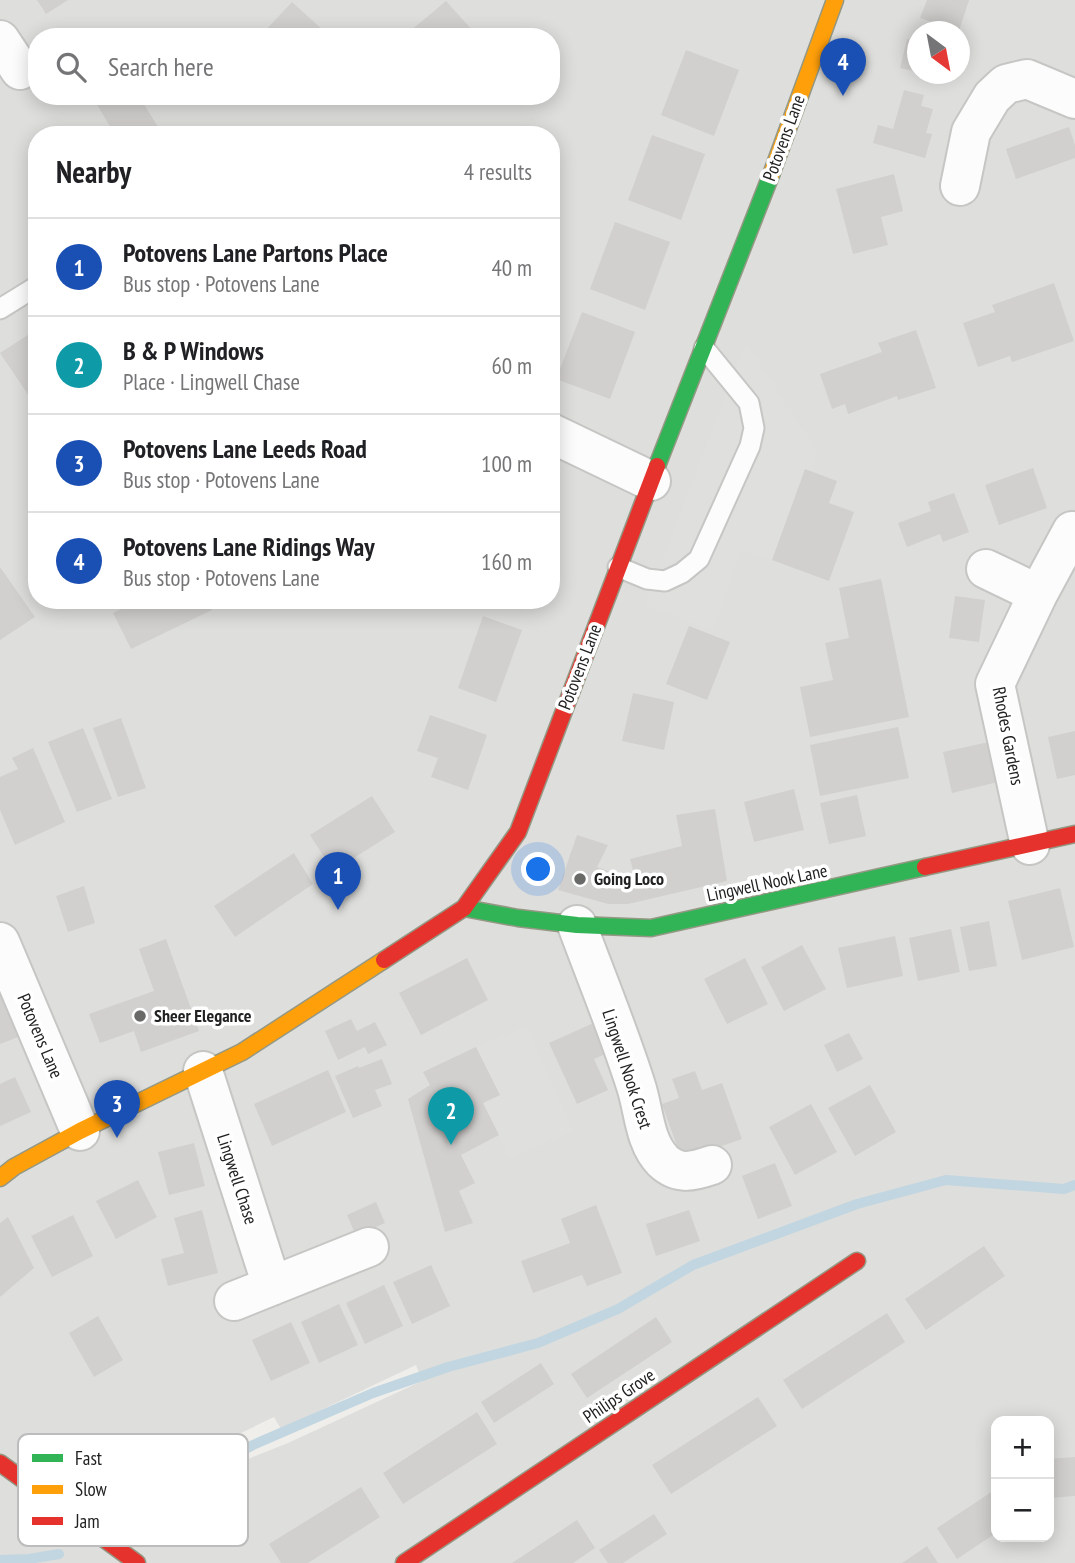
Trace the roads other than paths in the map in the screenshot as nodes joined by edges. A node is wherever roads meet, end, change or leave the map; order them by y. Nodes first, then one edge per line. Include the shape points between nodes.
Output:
1 (835, 0) edge
2 (1075, 99) edge
3 (960, 186) dead end
4 (28, 292) edge
5 (0, 309) edge
6 (704, 348) junction
7 (560, 437) edge
8 (651, 481) junction
9 (1072, 531) dead end
10 (618, 567) junction
11 (986, 569) dead end
12 (1038, 594) junction
13 (1075, 834) edge
14 (1030, 845) junction
15 (464, 908) junction
16 (577, 925) junction
17 (0, 943) edge
18 (203, 1071) junction
19 (80, 1131) junction
20 (712, 1164) dead end
21 (0, 1178) edge
22 (369, 1247) dead end
23 (857, 1261) dead end
24 (272, 1286) junction
25 (234, 1301) dead end
26 (0, 1463) edge
27 (18, 1476) edge
28 (113, 1546) edge
29 (136, 1563) edge
30 (404, 1563) edge

1 - 6 street, Potovens Lane
2 - 3 street via 1025,65 992,97 971,132
4 - 5 lane
6 - 8 street, Potovens Lane
6 - 10 lane via 749,403 754,428 750,446 699,559 665,580 647,579
7 - 8 street
8 - 10 street, Potovens Lane
9 - 12 street, Rhodes Gardens
10 - 15 street, Potovens Lane via 518,832
11 - 12 street
12 - 14 street, Rhodes Gardens via 995,684
13 - 14 street, Lingwell Nook Lane
14 - 16 street, Lingwell Nook Lane via 651,928
15 - 16 street, Lingwell Nook Lane
15 - 18 street, Potovens Lane via 242,1052
16 - 20 street, Lingwell Nook Crest via 637,1089 650,1140 663,1160 679,1171 693,1172
17 - 19 street, Potovens Lane
18 - 19 street, Potovens Lane
18 - 24 street, Lingwell Chase
19 - 21 street, Potovens Lane
22 - 24 street
23 - 30 street, Philips Grove
24 - 25 street
26 - 27 street
28 - 29 street

